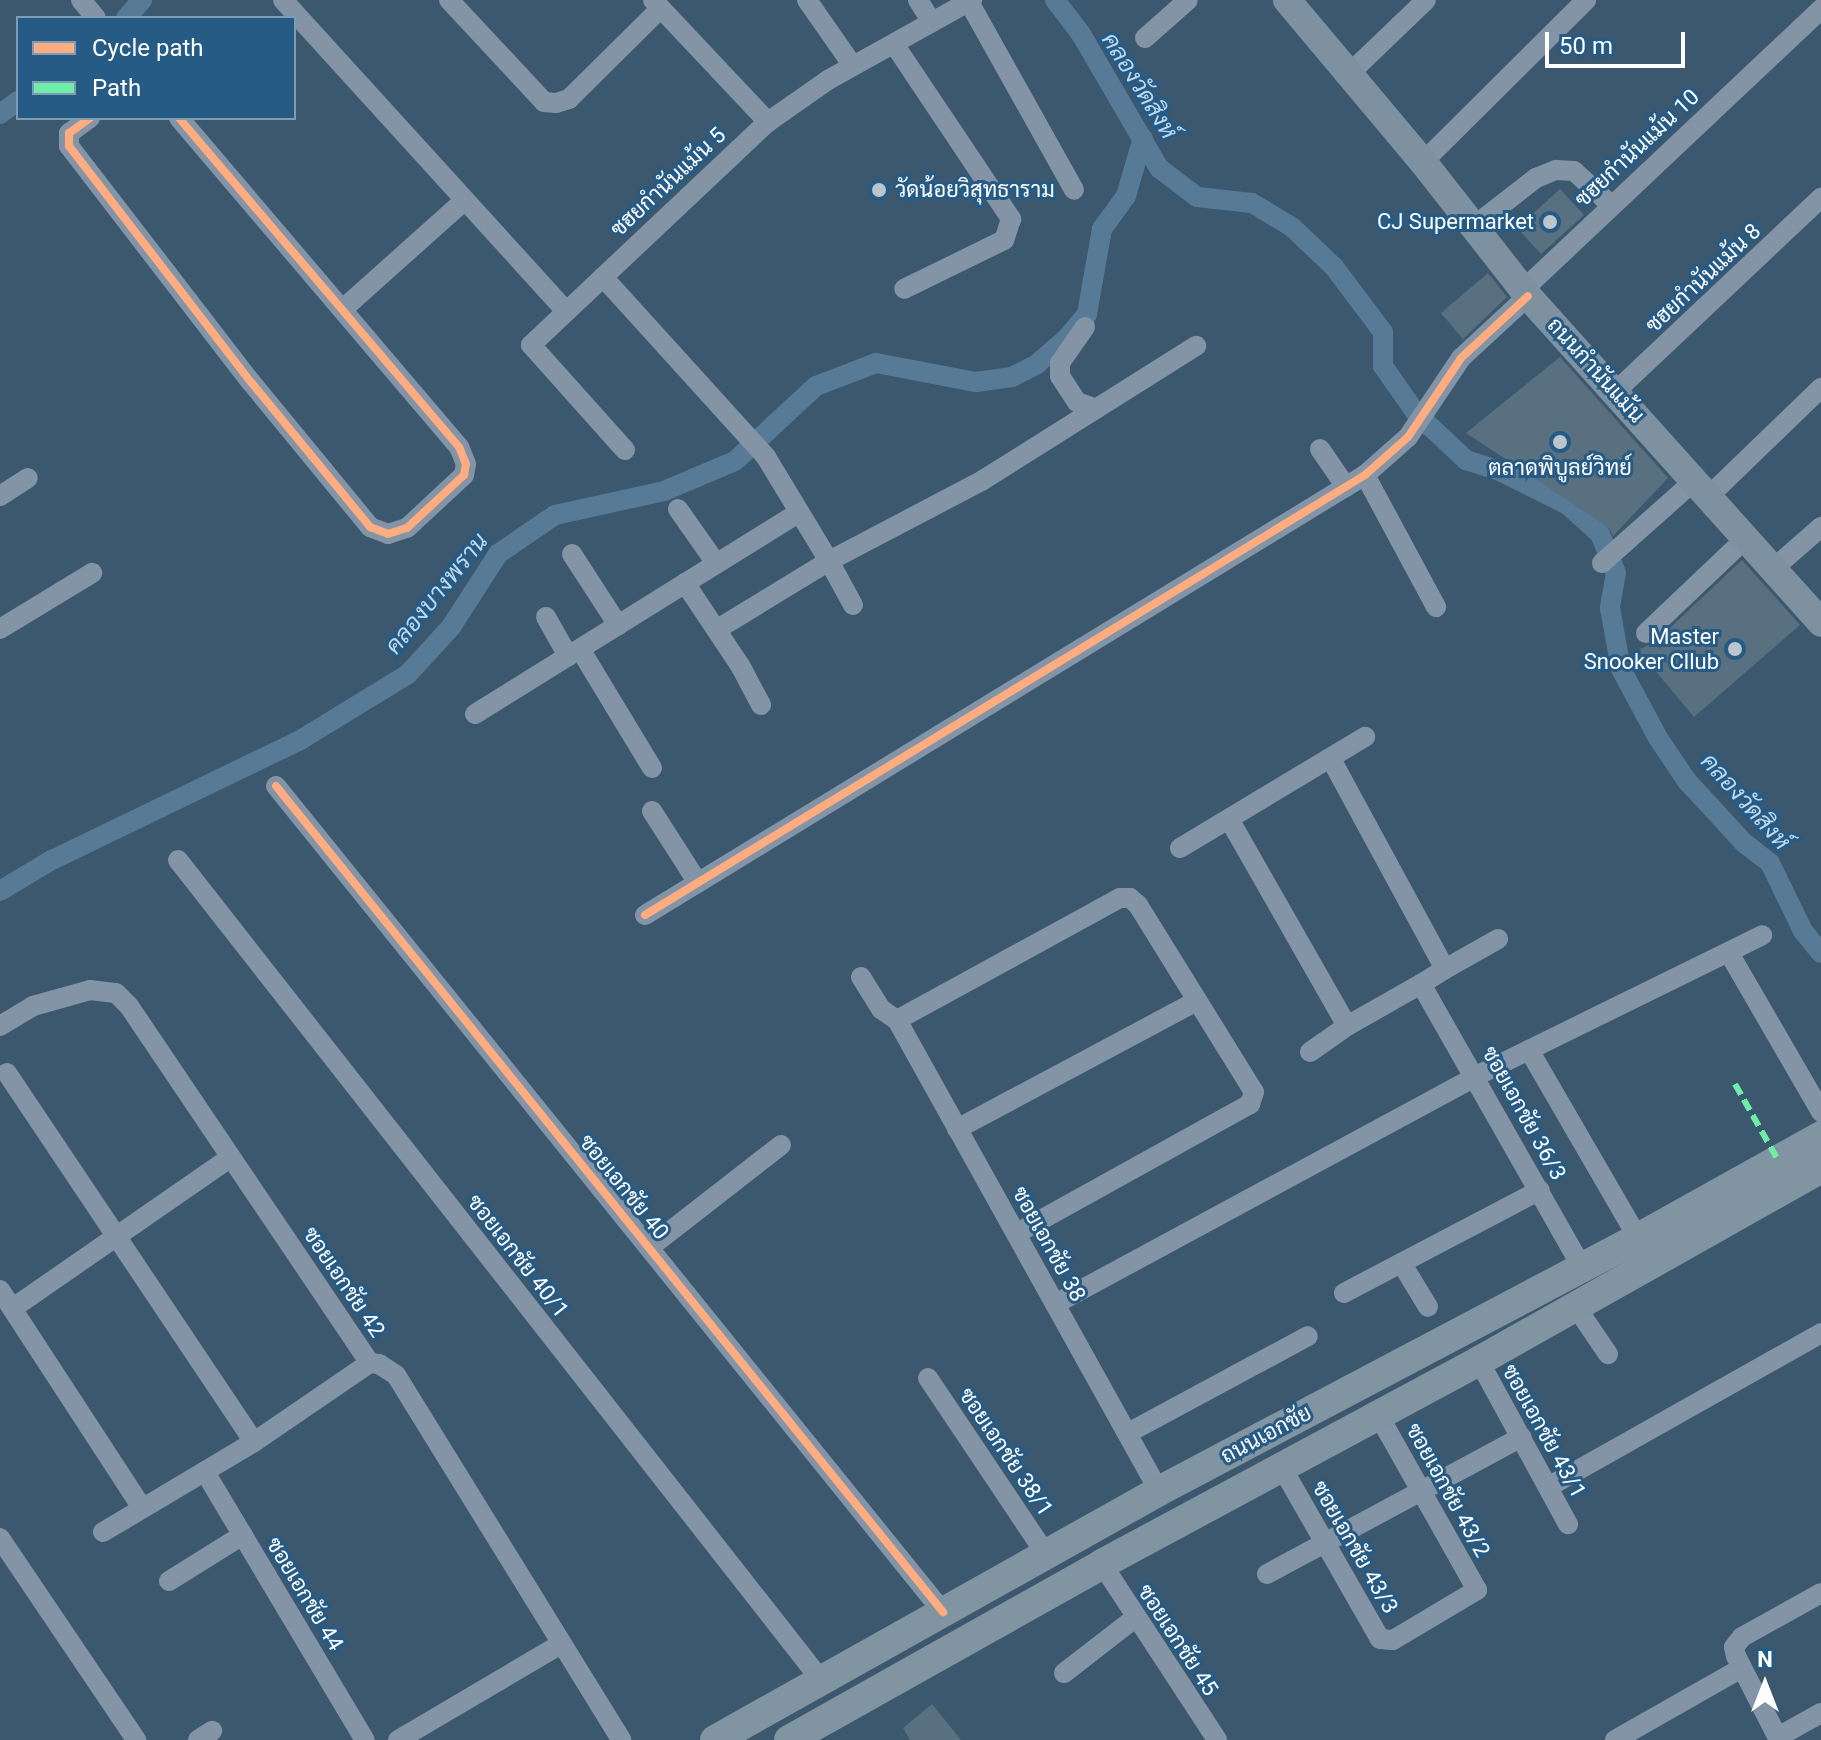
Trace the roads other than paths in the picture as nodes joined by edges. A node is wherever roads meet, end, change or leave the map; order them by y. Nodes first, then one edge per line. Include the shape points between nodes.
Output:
1 (81, 0) edge
2 (283, 0) edge
3 (449, 0) edge
4 (807, 0) edge
5 (918, 0) edge
6 (1188, 0) edge
7 (1287, 0) edge
8 (1426, 0) edge
9 (1586, 0) edge
10 (971, 1) edge
11 (657, 4) edge
12 (1821, 9) edge
13 (94, 16) edge
14 (932, 22) junction
15 (1145, 38) dead end
16 (894, 44) junction
17 (853, 66) junction
18 (1350, 73) junction
19 (87, 120) edge
20 (181, 120) edge
21 (768, 122) junction
22 (1423, 162) junction
23 (1074, 190) dead end
24 (1821, 198) edge
25 (464, 201) junction
26 (1611, 205) junction
27 (1473, 227) junction
28 (603, 277) junction
29 (904, 289) dead end
30 (1526, 293) junction
31 (343, 309) junction
32 (565, 310) junction
33 (1085, 327) dead end
34 (1196, 346) dead end
35 (1821, 388) edge
36 (1616, 391) junction
37 (1096, 409) junction
38 (1320, 449) dead end
39 (625, 450) dead end
40 (1365, 475) junction
41 (28, 478) dead end
42 (1346, 487) junction
43 (1702, 488) junction
44 (0, 496) edge
45 (678, 509) dead end
46 (799, 512) junction
47 (1821, 527) edge
48 (1746, 538) junction
49 (572, 554) dead end
50 (829, 561) junction
51 (716, 563) junction
52 (1602, 563) dead end
53 (1773, 569) junction
54 (92, 573) dead end
55 (685, 583) junction
56 (853, 605) dead end
57 (1436, 607) dead end
58 (546, 617) dead end
59 (1821, 623) edge
60 (618, 625) junction
61 (0, 629) edge
62 (716, 630) junction
63 (1646, 633) dead end
64 (574, 652) junction
65 (761, 705) dead end
66 (475, 714) dead end
67 (1365, 737) dead end
68 (1331, 759) junction
69 (652, 768) dead end
70 (276, 786) dead end
71 (652, 811) dead end
72 (1229, 819) junction
73 (1180, 848) dead end
74 (178, 860) dead end
75 (698, 883) junction
76 (645, 915) dead end
77 (1762, 935) dead end
78 (1498, 939) dead end
79 (1729, 953) junction
80 (1445, 969) junction
81 (861, 977) dead end
82 (1421, 984) junction
83 (1197, 1001) junction
84 (897, 1020) junction
85 (0, 1026) edge
86 (1347, 1026) junction
87 (1529, 1050) junction
88 (1310, 1052) dead end
89 (7, 1073) dead end
90 (1476, 1076) junction
91 (1821, 1112) edge
92 (957, 1129) junction
93 (1821, 1136) edge
94 (781, 1145) dead end
95 (230, 1158) junction
96 (1821, 1168) edge
97 (1540, 1190) junction
98 (1017, 1233) junction
99 (116, 1237) junction
100 (1638, 1238) junction
101 (650, 1247) junction
102 (1402, 1264) junction
103 (1582, 1267) junction
104 (0, 1290) edge
105 (1344, 1293) dead end
106 (1055, 1304) junction
107 (1428, 1307) dead end
108 (1576, 1307) junction
109 (13, 1308) junction
110 (1821, 1333) edge
111 (1308, 1336) dead end
112 (1608, 1354) dead end
113 (1479, 1361) junction
114 (370, 1363) junction
115 (1395, 1366) junction
116 (928, 1378) dead end
117 (1412, 1397) junction
118 (1378, 1414) junction
119 (1128, 1433) junction
120 (1521, 1437) junction
121 (254, 1442) junction
122 (1281, 1466) junction
123 (205, 1472) junction
124 (1548, 1487) junction
125 (1159, 1491) junction
126 (1422, 1491) junction
127 (142, 1508) junction
128 (1568, 1524) dead end
129 (103, 1532) dead end
130 (243, 1535) junction
131 (0, 1538) edge
132 (1325, 1543) junction
133 (1045, 1553) junction
134 (1102, 1564) junction
135 (1267, 1574) dead end
136 (169, 1581) dead end
137 (1477, 1590) joint
138 (1821, 1593) edge
139 (943, 1612) junction
140 (1135, 1618) junction
141 (561, 1644) junction
142 (1742, 1668) junction
143 (1064, 1673) dead end
144 (821, 1680) junction
145 (1821, 1713) edge
146 (1778, 1739) edge
147 (136, 1740) edge
148 (365, 1740) edge
149 (398, 1740) edge
150 (621, 1740) edge
151 (715, 1740) edge
152 (789, 1740) edge
153 (1217, 1740) edge
154 (1615, 1740) edge

1 - 13 street
2 - 25 street
3 - 11 street via 544,102 556,103 569,99
4 - 17 street
5 - 14 street
6 - 15 street
7 - 18 street, ถนนกำนันแม้น
8 - 18 street
9 - 22 street
10 - 14 street, ซฮยกำนันแม้น 5
10 - 23 street
11 - 21 street
12 - 26 street, ซฮยกำนันแม้น 10
14 - 16 street, ซฮยกำนันแม้น 5
16 - 17 street, ซฮยกำนันแม้น 5
16 - 29 street via 1011,219 1004,240
17 - 21 street, ซฮยกำนันแม้น 5
18 - 22 street, ถนนกำนันแม้น
19 - 31 street via 69,133 69,146 370,527 388,534 407,528 464,475 466,464 459,447
20 - 31 street
21 - 28 street, ซฮยกำนันแม้น 5
22 - 27 street, ถนนกำนันแม้น
24 - 36 street, ซฮยกำนันแม้น 8
25 - 31 street
25 - 32 street
26 - 27 street via 1574,171 1556,170 1536,178
26 - 30 street, ซฮยกำนันแม้น 10
27 - 30 street, ถนนกำนันแม้น
28 - 32 street, ซฮยกำนันแม้น 5
28 - 46 street via 736,420
30 - 36 street, ถนนกำนันแม้น
30 - 40 street, ซฮยกำนันแม้น 10 via 1461,358 1408,437
32 - 39 street, ซฮยกำนันแม้น 5 via 531,345
33 - 37 street via 1060,363 1060,376 1077,402
34 - 37 street
35 - 43 street
36 - 43 street, ถนนกำนันแม้น
37 - 50 street via 983,480
38 - 42 street
40 - 42 street, ซฮยกำนันแม้น 10
40 - 57 street
41 - 44 street
42 - 75 street, ซฮยกำนันแม้น 10
43 - 48 street, ถนนกำนันแม้น
43 - 52 street
45 - 51 street
46 - 50 street
46 - 51 street
47 - 53 street
48 - 53 street, ถนนกำนันแม้น
48 - 63 street
49 - 60 street
50 - 56 street
50 - 62 street
51 - 55 street
53 - 59 street, ถนนกำนันแม้น
54 - 61 street
55 - 60 street
55 - 62 street
58 - 64 street
60 - 64 street
62 - 65 street
64 - 66 street
64 - 69 street
67 - 68 street
68 - 72 street
68 - 80 street
70 - 101 street, ซอยเอกชัย 40
71 - 75 street
72 - 73 street
72 - 86 street
74 - 144 street, ซอยเอกชัย 40/1
75 - 76 street, ซฮยกำนันแม้น 10
77 - 79 street
78 - 80 street
79 - 87 street
79 - 91 street
80 - 82 street
81 - 84 street, ซอยเอกชัย 38 via 881,1009
82 - 86 street
82 - 90 street, ซอยเอกชัย 36/3
83 - 84 street via 1138,905 1120,898
83 - 92 street
83 - 98 street via 1254,1092 1250,1104
84 - 92 street, ซอยเอกชัย 38
85 - 95 street, ซอยเอกชัย 42 via 33,1006 71,994 116,993
86 - 88 street
87 - 90 street
87 - 100 street
89 - 99 street
90 - 97 street, ซอยเอกชัย 36/3
90 - 106 street
92 - 98 street, ซอยเอกชัย 38
93 - 100 main road, ถนนเอกชัย
94 - 101 street
95 - 99 street
95 - 114 street, ซอยเอกชัย 42
96 - 108 main road, ถนนเอกชัย
97 - 102 street
97 - 103 street, ซอยเอกชัย 36/3
98 - 106 street, ซอยเอกชัย 38
99 - 109 street
99 - 121 street
100 - 103 main road, ถนนเอกชัย
101 - 139 street, ซอยเอกชัย 40
102 - 105 street
102 - 107 street
103 - 115 main road, ถนนเอกชัย
104 - 109 street
106 - 119 street, ซอยเอกชัย 38
108 - 112 street
108 - 113 main road, ถนนเอกชัย
109 - 127 street
110 - 124 street
111 - 119 street
113 - 117 main road, ถนนเอกชัย
113 - 120 street, ซอยเอกชัย 43/1
114 - 121 street
114 - 141 street, ซอยเอกชัย 42 via 396,1375
115 - 117 main road
115 - 125 main road, ถนนเอกชัย
116 - 133 street, ซอยเอกชัย 38/1
117 - 118 main road, ถนนเอกชัย
118 - 122 main road, ถนนเอกชัย
118 - 126 street, ซอยเอกชัย 43/2
119 - 125 street, ซอยเอกชัย 38
120 - 124 street, ซอยเอกชัย 43/1
120 - 126 street
121 - 123 street
122 - 132 street, ซอยเอกชัย 43/3
122 - 134 main road, ถนนเอกชัย
123 - 127 street
123 - 130 street, ซอยเอกชัย 44
124 - 128 street, ซอยเอกชัย 43/1
125 - 133 main road, ถนนเอกชัย
126 - 132 street
126 - 137 street, ซอยเอกชัย 43/2
127 - 129 street
130 - 136 street
130 - 148 street, ซอยเอกชัย 44
131 - 147 street
132 - 135 street
132 - 137 street, ซอยเอกชัย 43/3 via 1380,1639 1386,1641
133 - 139 main road, ถนนเอกชัย
134 - 140 street, ซอยเอกชัย 45
134 - 152 main road, ถนนเอกชัย
138 - 142 street via 1742,1637 1734,1647
139 - 144 main road, ถนนเอกชัย
140 - 143 street
140 - 153 street, ซอยเอกชัย 45
141 - 149 street
141 - 150 street, ซอยเอกชัย 42
142 - 146 street
142 - 154 street
144 - 151 main road, ถนนเอกชัย
145 - 146 street

